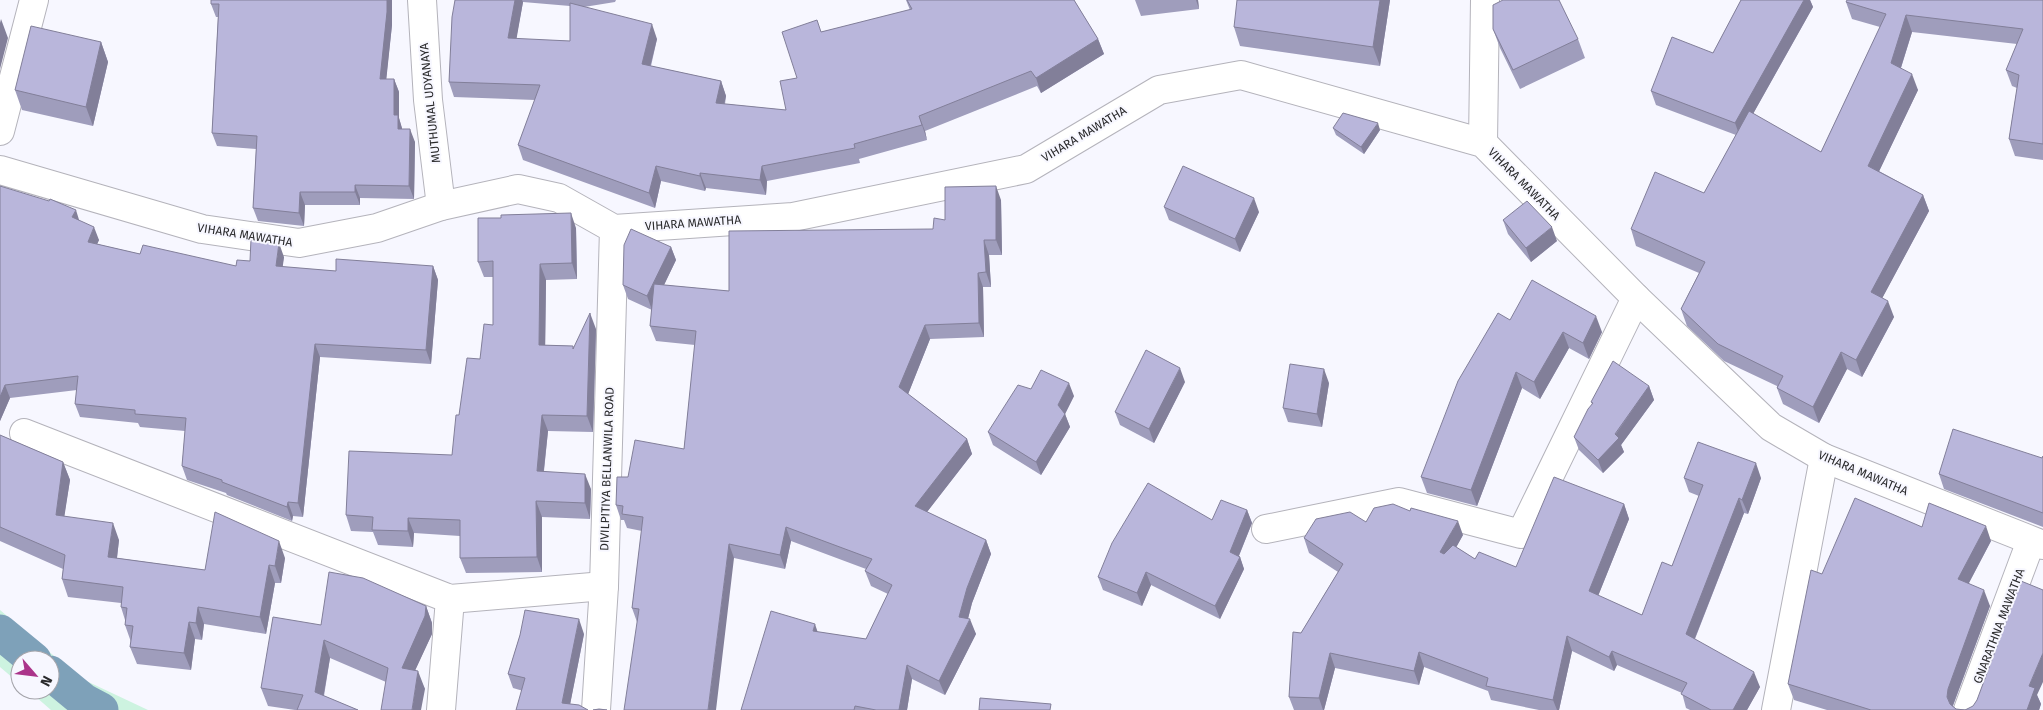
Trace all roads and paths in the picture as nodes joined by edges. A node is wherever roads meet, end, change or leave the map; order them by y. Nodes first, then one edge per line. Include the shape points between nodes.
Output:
1 (16, 0) edge
2 (34, 0) edge
3 (422, 0) edge
4 (1485, 0) edge
5 (0, 62) edge
6 (0, 132) edge
7 (1483, 143) junction
8 (0, 170) edge
9 (441, 206) junction
10 (614, 229) junction
11 (1636, 298) junction
12 (24, 433) dead end
13 (1824, 458) junction
14 (1266, 529) dead end
15 (2037, 543) edge
16 (604, 586) junction
17 (450, 599) junction
18 (441, 710) edge
19 (596, 710) edge
20 (1776, 710) edge
21 (1968, 710) edge

1 - 5 street
2 - 6 street
3 - 9 street, MUTHUMAL UDYANAYA via 428,100
4 - 7 street
7 - 10 street, VIHARA MAWATHA via 1241,75 1158,90 1026,169 793,217
7 - 11 street, VIHARA MAWATHA
8 - 9 street, VIHARA MAWATHA via 202,229 299,243 377,228
9 - 10 street, VIHARA MAWATHA via 518,189 559,198
10 - 16 street, DIVILPITIYA BELLANWILA ROAD
11 - 13 street, VIHARA MAWATHA via 1771,427
11 - 14 street via 1521,534 1399,502
12 - 17 street
13 - 15 street, VIHARA MAWATHA
13 - 20 street
15 - 21 street, GNARATHNA MAWATHA
16 - 17 street
16 - 19 street, DIVILPITIYA BELLANWILA ROAD
17 - 18 street

